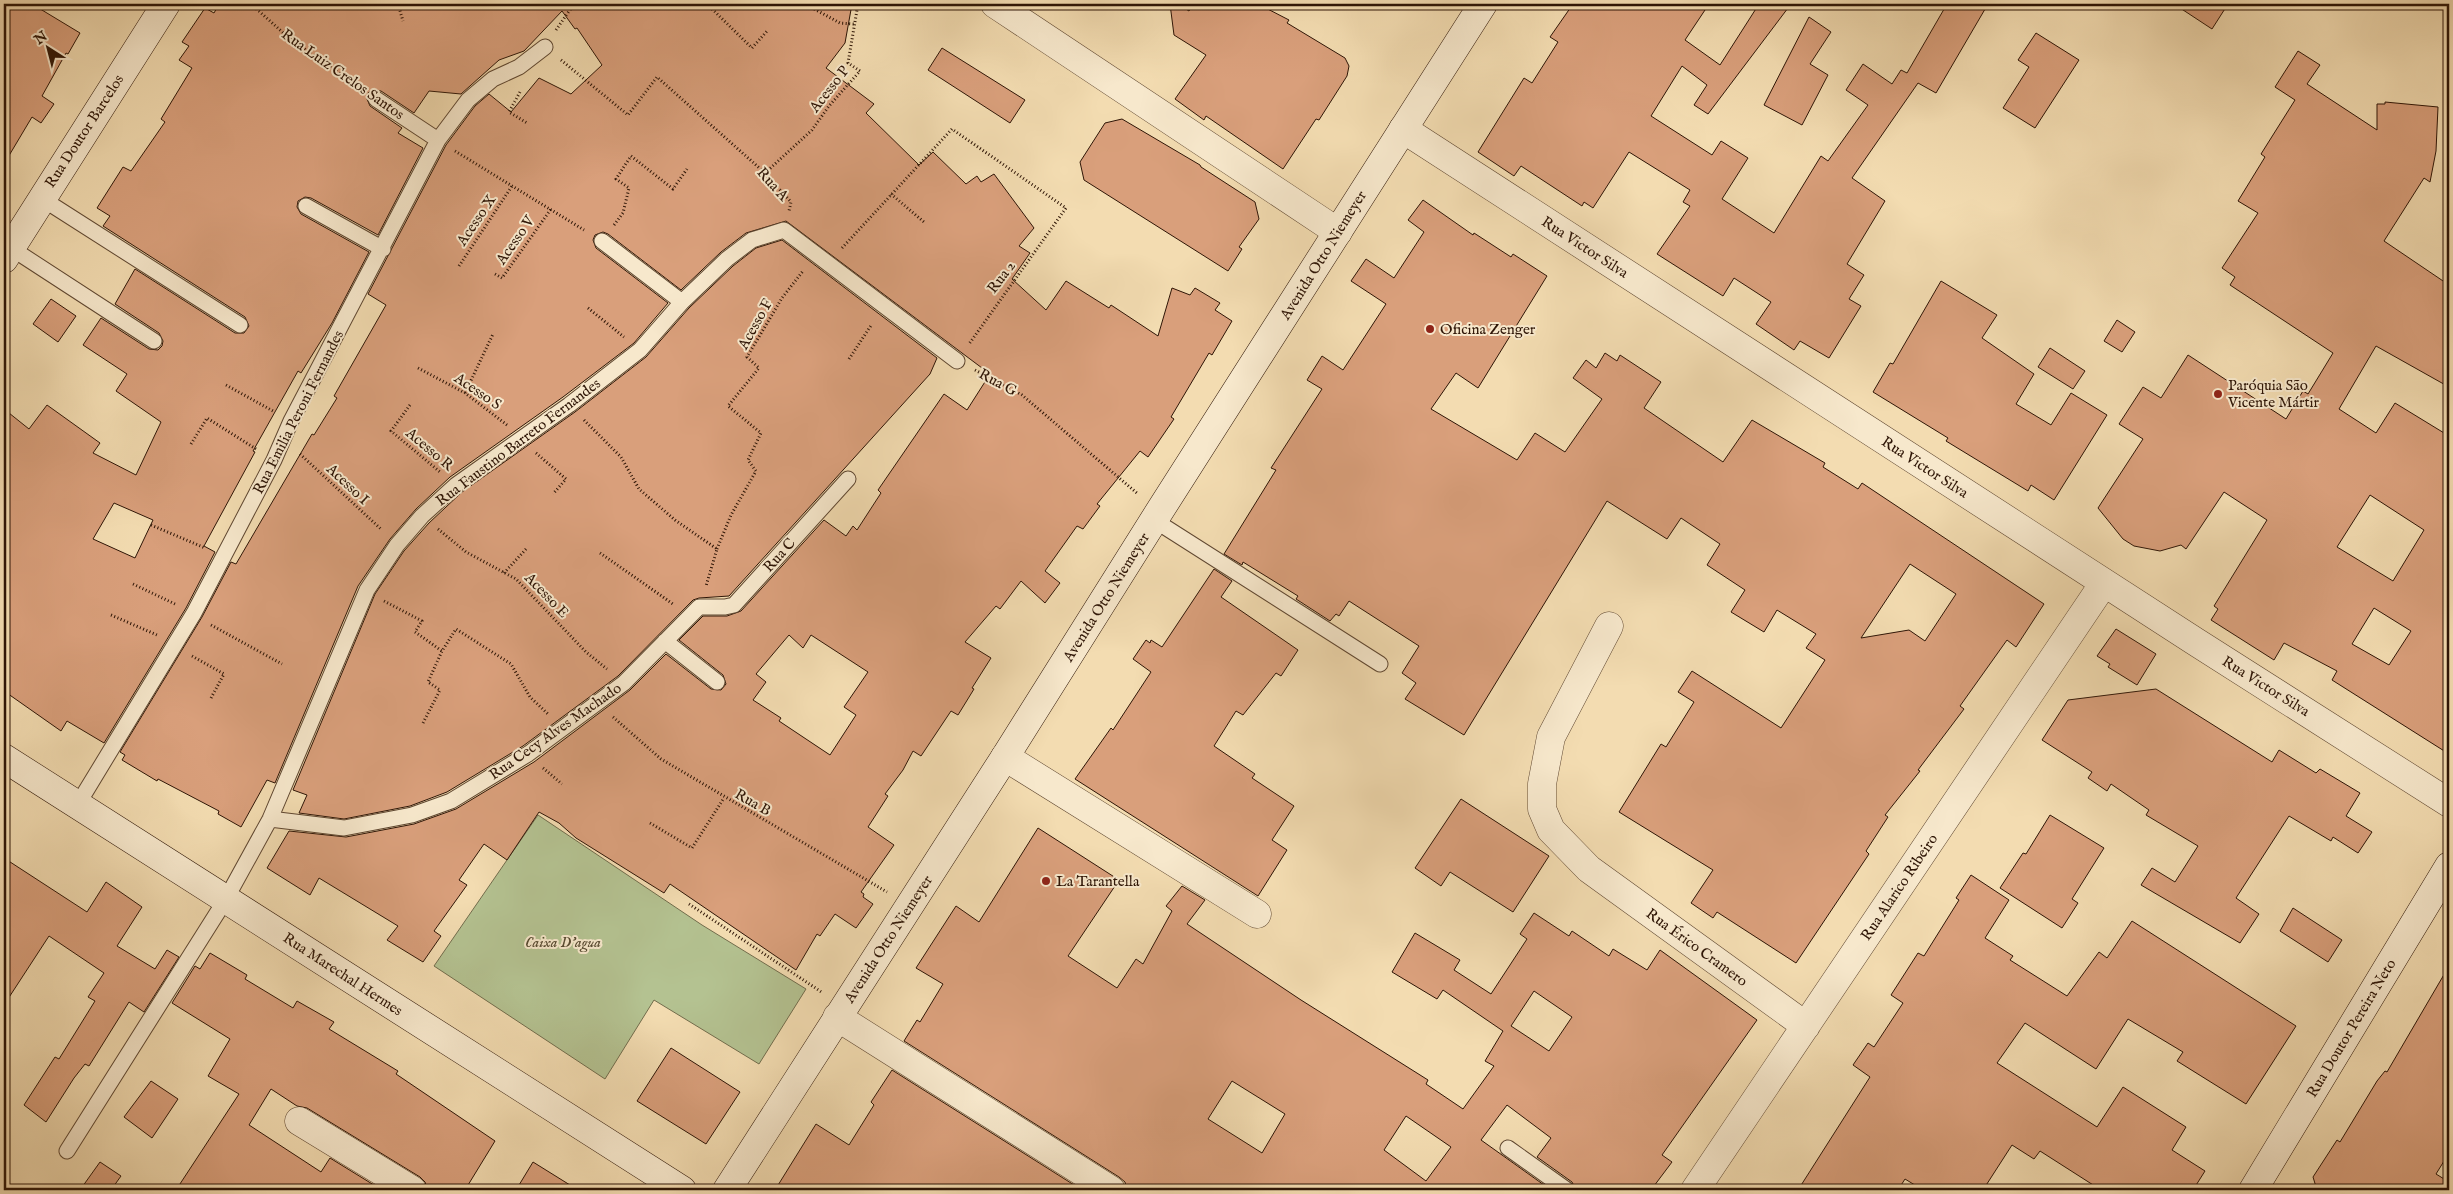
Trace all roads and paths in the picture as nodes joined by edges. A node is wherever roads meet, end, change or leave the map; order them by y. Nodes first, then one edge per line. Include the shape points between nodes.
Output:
1 (166, 4) edge
2 (251, 4) edge
3 (398, 4) edge
4 (563, 4) edge
5 (574, 4) edge
6 (706, 4) edge
7 (805, 4) edge
8 (858, 4) edge
9 (995, 4) edge
10 (1483, 4) edge
11 (570, 8) junction
12 (403, 21) dead end
13 (854, 24) junction
14 (768, 30) dead end
15 (544, 47) junction
16 (376, 99) joint
17 (1403, 129) junction
18 (438, 140) junction
19 (687, 169) dead end
20 (765, 173) junction
21 (512, 186) junction
22 (891, 194) junction
23 (41, 198) junction
24 (306, 206) dead end
25 (551, 209) junction
26 (924, 222) dead end
27 (784, 230) junction
28 (1338, 232) junction
29 (602, 241) junction
30 (383, 249) junction
31 (7, 254) edge
32 (815, 254) junction
33 (828, 264) junction
34 (459, 266) dead end
35 (495, 274) dead end
36 (682, 302) junction
37 (883, 306) junction
38 (588, 308) dead end
39 (240, 325) dead end
40 (493, 334) dead end
41 (154, 341) dead end
42 (640, 350) junction
43 (849, 359) dead end
44 (957, 361) junction
45 (418, 368) dead end
46 (226, 385) dead end
47 (465, 393) junction
48 (410, 405) dead end
49 (569, 405) junction
50 (291, 421) junction
51 (284, 438) junction
52 (522, 438) junction
53 (191, 444) dead end
54 (274, 460) junction
55 (848, 479) dead end
56 (456, 485) junction
57 (553, 494) dead end
58 (422, 516) junction
59 (1156, 516) junction
60 (151, 525) dead end
61 (398, 545) junction
62 (527, 548) dead end
63 (717, 550) junction
64 (600, 553) dead end
65 (224, 556) junction
66 (504, 573) junction
67 (2104, 583) junction
68 (367, 590) junction
69 (694, 611) junction
70 (1609, 626) dead end
71 (665, 641) junction
72 (442, 651) junction
73 (1380, 664) dead end
74 (717, 682) dead end
75 (624, 683) junction
76 (597, 703) junction
77 (423, 723) dead end
78 (564, 729) junction
79 (1005, 757) junction
80 (4, 758) edge
81 (724, 798) junction
82 (2449, 803) edge
83 (78, 804) junction
84 (270, 819) junction
85 (650, 823) dead end
86 (2449, 866) edge
87 (226, 899) junction
88 (689, 904) dead end
89 (909, 905) junction
90 (1257, 914) dead end
91 (840, 1012) junction
92 (1806, 1026) junction
93 (299, 1122) dead end
94 (1508, 1148) dead end
95 (67, 1151) dead end
96 (412, 1190) edge
97 (682, 1190) edge
98 (727, 1190) edge
99 (1111, 1190) edge
100 (1567, 1190) edge
101 (1695, 1190) edge
102 (2253, 1190) edge

1 - 23 street, Rua Doutor Barcelos
2 - 16 path, Rua Luiz Crelos Santos via 289,38
3 - 12 path
4 - 11 path
5 - 11 path
6 - 14 path via 752,48
7 - 13 path via 840,22
8 - 13 path, Acesso P
9 - 28 street
10 - 17 street, Avenida Otto Niemeyer
11 - 15 path
13 - 20 path, Acesso P via 848,63 860,71 806,138
15 - 18 lane, Rua Emilia Peroni Fernandes via 519,67 492,79 468,100
15 - 20 path, Rua A via 628,115 657,77
16 - 18 lane, Rua Luiz Crelos Santos
17 - 28 street, Avenida Otto Niemeyer
17 - 67 street, Rua Victor Silva
18 - 21 path
18 - 30 lane, Rua Emilia Peroni Fernandes
19 - 29 path via 673,189 631,156 616,179 629,188 623,213
20 - 27 path, Rua A via 791,202
21 - 25 path
21 - 34 path, Acesso X
22 - 26 path
22 - 33 path
22 - 44 path, Rua 2 via 952,129 1066,208
23 - 31 street, Rua Doutor Barcelos
23 - 39 lane
24 - 30 lane
25 - 29 path
25 - 35 path, Acesso V via 502,278
27 - 32 lane
27 - 36 lane, Rua Faustino Barreto Fernandes via 752,240 727,258
28 - 59 street, Avenida Otto Niemeyer
29 - 36 lane
30 - 50 lane, Rua Emilia Peroni Fernandes
31 - 41 lane
32 - 33 lane
32 - 63 path, Acesso F via 782,298 747,358 759,368 728,406 761,434 748,460 756,471 731,515
33 - 37 lane
36 - 42 lane, Rua Faustino Barreto Fernandes
37 - 43 path
37 - 44 lane
38 - 42 path
40 - 47 path
42 - 49 lane, Rua Faustino Barreto Fernandes
44 - 59 path, Rua G via 1022,395
45 - 47 path, Acesso S
46 - 50 path
47 - 52 path, Acesso S
48 - 56 path, Acesso R via 391,431
49 - 52 lane, Rua Faustino Barreto Fernandes
49 - 63 path via 621,457 639,489
50 - 51 lane, Rua Emilia Peroni Fernandes
51 - 54 lane, Rua Emilia Peroni Fernandes
51 - 61 path, Acesso I
52 - 56 lane, Rua Faustino Barreto Fernandes
52 - 57 path, Acesso S via 566,479
53 - 54 path via 208,418
54 - 65 lane, Rua Emilia Peroni Fernandes
55 - 69 lane, Rua C via 734,605
56 - 58 lane, Rua Faustino Barreto Fernandes
58 - 61 lane, Rua Faustino Barreto Fernandes
58 - 66 path, Acesso E via 466,552
59 - 73 lane
59 - 79 street, Avenida Otto Niemeyer
60 - 65 path
61 - 68 lane, Rua Faustino Barreto Fernandes
62 - 66 path
63 - 69 path, Acesso F
64 - 69 path
65 - 83 lane, Rua Emilia Peroni Fernandes via 194,613
66 - 75 path, Acesso E via 516,579 586,652
67 - 82 street, Rua Victor Silva
67 - 92 street, Rua Alarico Ribeiro
68 - 72 path via 422,621 415,632
68 - 84 lane, Rua Faustino Barreto Fernandes
69 - 71 lane, Rua Cecy Alves Machado
70 - 92 street, Rua Érico Cramero via 1551,736 1542,784 1542,809 1551,830 1589,869
71 - 74 lane
71 - 75 lane, Rua Cecy Alves Machado
72 - 77 path via 428,682 440,690
72 - 78 path via 456,629 491,649 512,664 530,697
75 - 76 lane, Rua Cecy Alves Machado
76 - 78 lane, Rua Cecy Alves Machado
76 - 81 path, Rua B via 661,759
78 - 84 lane, Rua Cecy Alves Machado via 451,801 412,815 344,828
79 - 89 street, Avenida Otto Niemeyer
79 - 90 street
80 - 83 street, Rua Marechal Hermes
81 - 85 path via 692,848
81 - 89 path, Rua B
83 - 87 street, Rua Marechal Hermes
84 - 87 lane, Rua Faustino Barreto Fernandes
86 - 102 street, Rua Doutor Pereira Neto
87 - 95 lane, Rua Faustino Barreto Fernandes
87 - 97 street, Rua Marechal Hermes
88 - 91 path
89 - 91 street, Avenida Otto Niemeyer
91 - 98 street, Avenida Otto Niemeyer
91 - 99 street
92 - 101 street, Rua Alarico Ribeiro
93 - 96 street
94 - 100 lane

